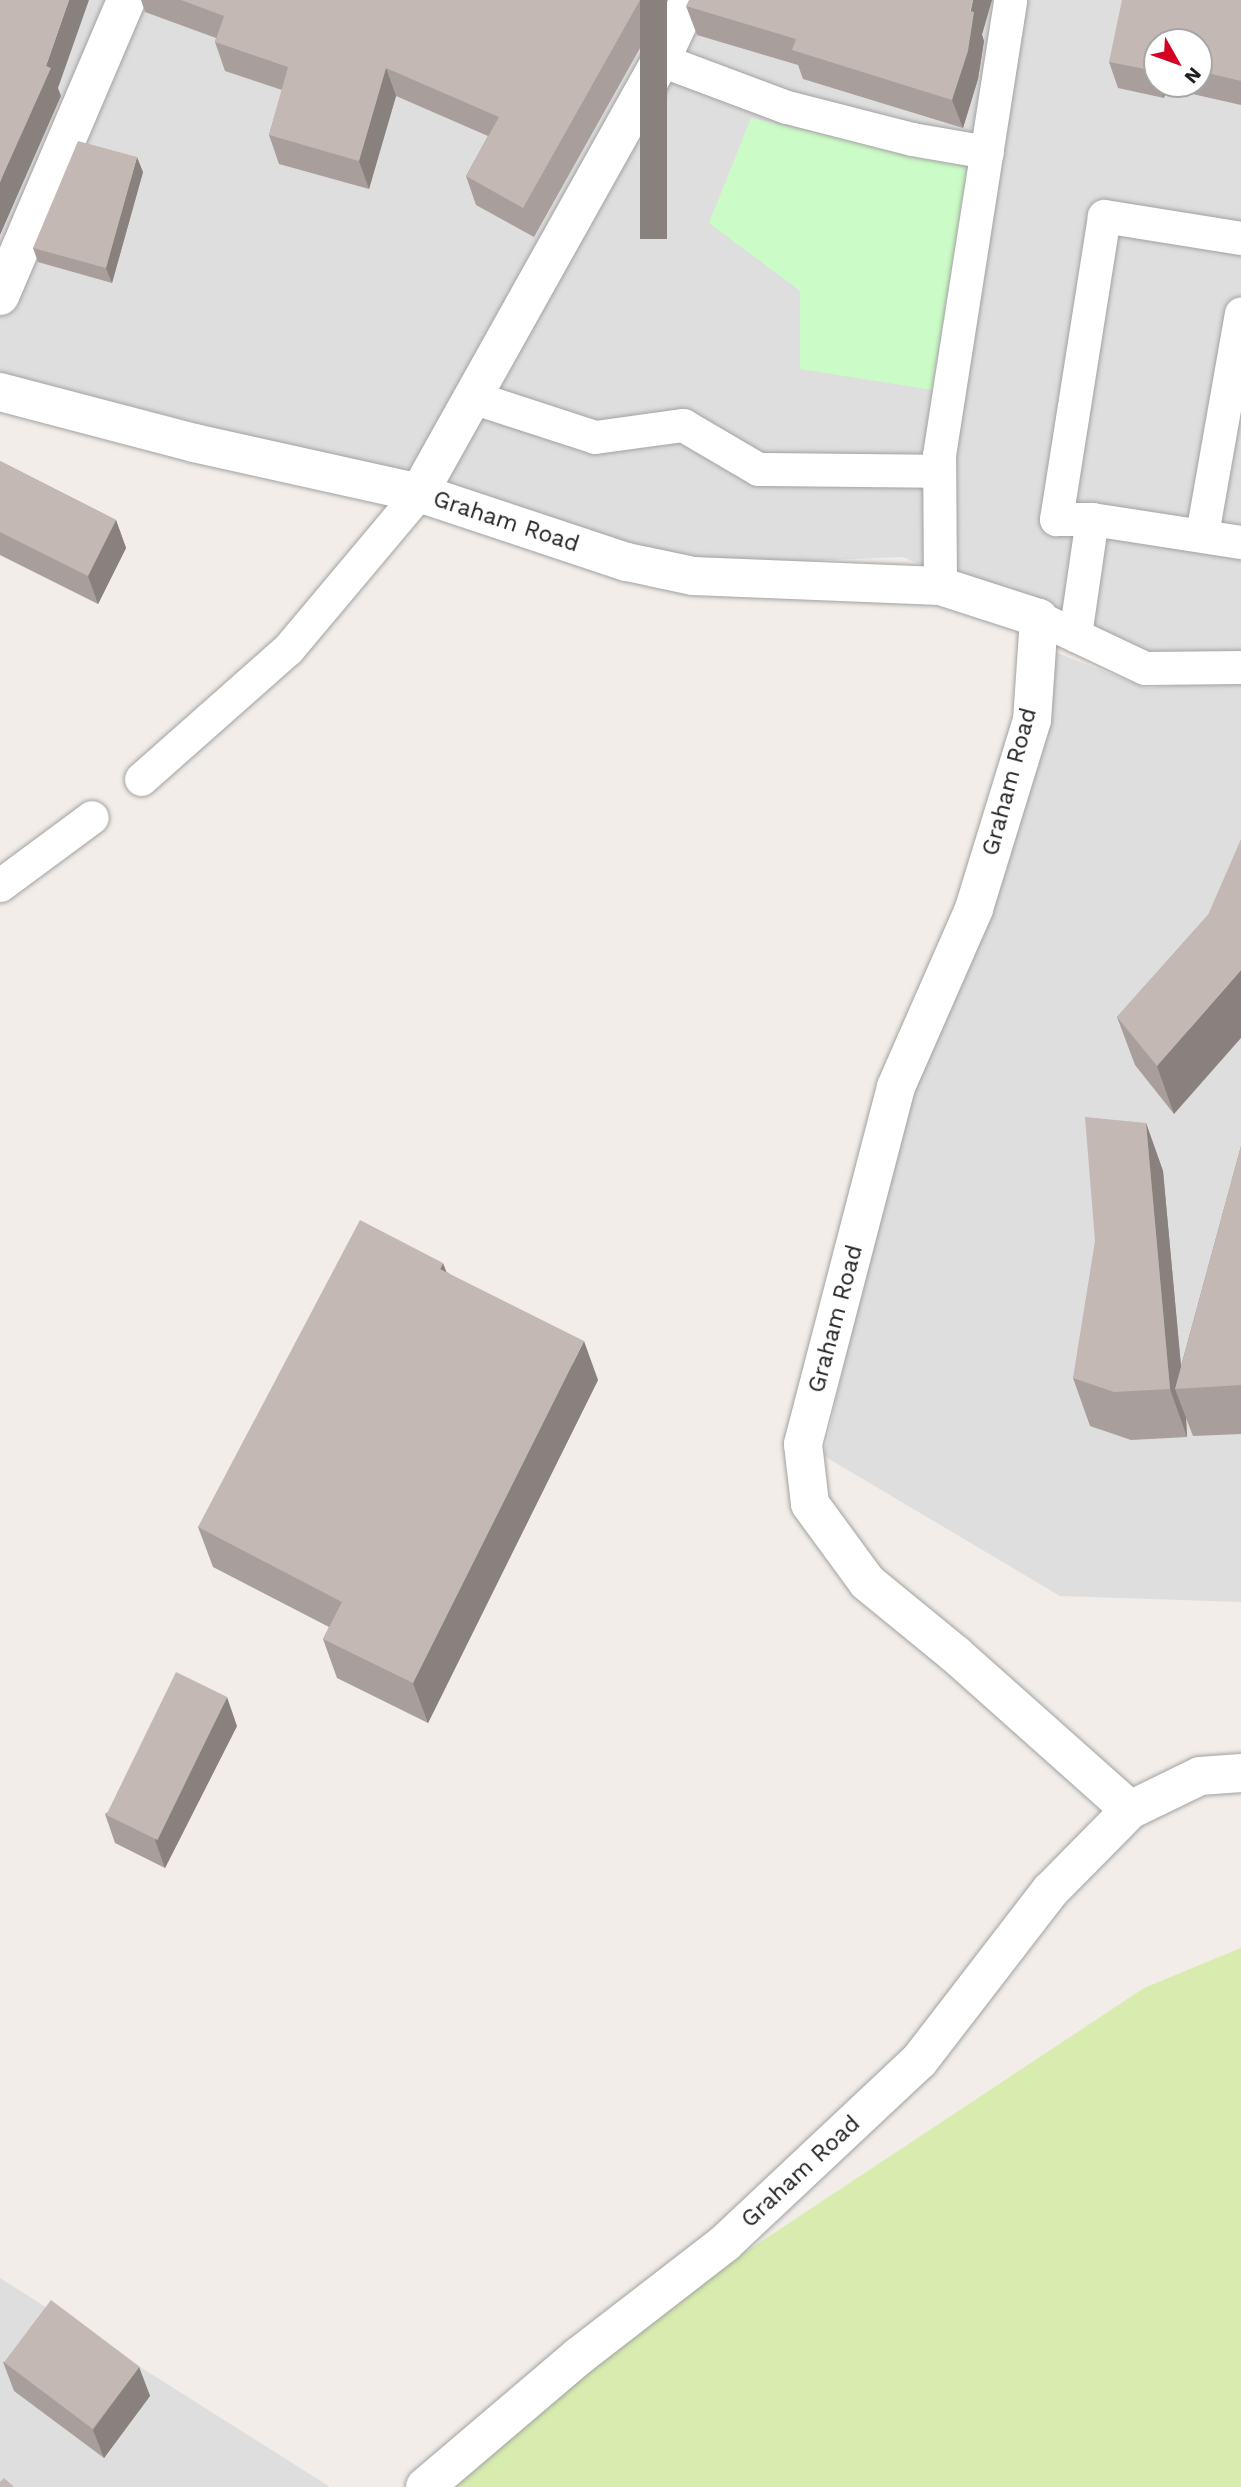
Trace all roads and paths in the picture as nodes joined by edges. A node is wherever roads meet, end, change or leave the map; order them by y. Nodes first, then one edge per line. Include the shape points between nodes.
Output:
1 (126, 0) edge
2 (689, 0) edge
3 (1010, 0) edge
4 (661, 60) junction
5 (987, 152) junction
6 (1241, 239) edge
7 (0, 296) edge
8 (1241, 313) edge
9 (0, 392) edge
10 (471, 397) junction
11 (939, 471) junction
12 (419, 493) junction
13 (1092, 519) junction
14 (1202, 534) junction
15 (1241, 542) edge
16 (940, 586) junction
17 (1040, 618) junction
18 (1075, 635) junction
19 (1241, 667) edge
20 (141, 779) dead end
21 (92, 817) dead end
22 (0, 885) edge
23 (1241, 1773) edge
24 (1130, 1810) junction
25 (425, 2487) edge

1 - 7 street
2 - 4 street, Graham Road
3 - 5 lane
4 - 5 lane via 787,107 912,139
4 - 10 street, Graham Road
5 - 11 lane
6 - 13 lane via 1104,216 1056,519
8 - 14 lane
9 - 12 street via 194,443
10 - 11 lane via 594,437 683,425 758,469
10 - 12 street, Graham Road
11 - 16 lane
12 - 16 street, Graham Road via 627,562 693,576
12 - 20 lane via 288,649
13 - 14 lane
13 - 18 lane
14 - 15 lane
16 - 17 street, Graham Road
17 - 18 lane
17 - 24 street, Graham Road via 1032,720 974,909 896,1087 803,1444 810,1504 867,1582
18 - 19 lane via 1144,668
21 - 22 lane
23 - 24 street, Graham Road via 1200,1776
24 - 25 street, Graham Road via 1050,1891 919,2061 725,2243 579,2356

